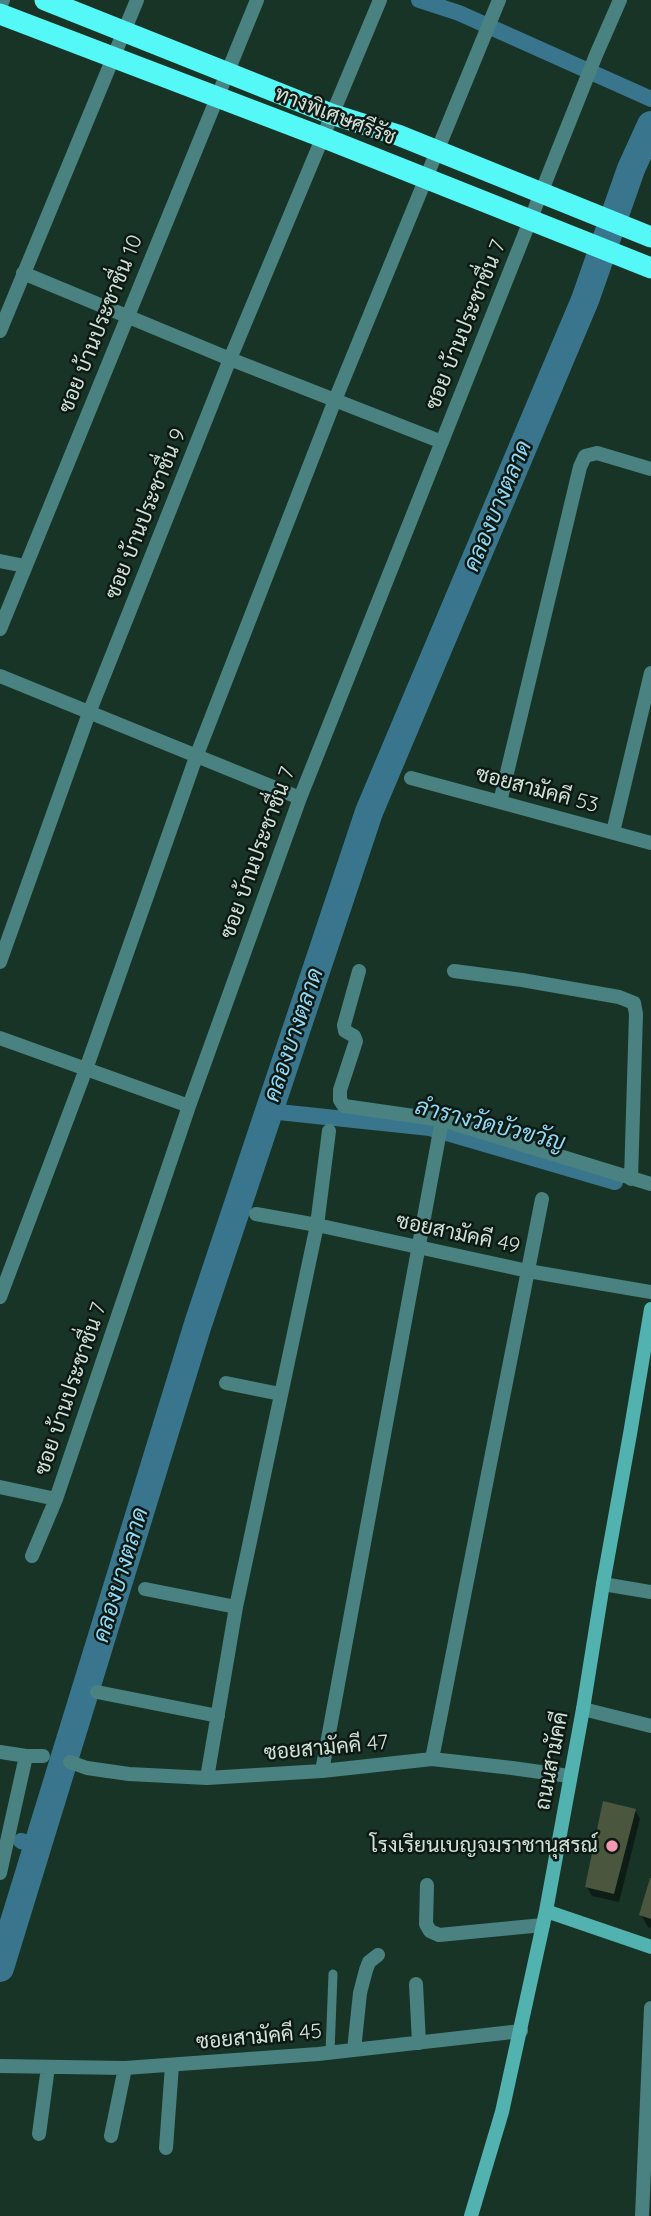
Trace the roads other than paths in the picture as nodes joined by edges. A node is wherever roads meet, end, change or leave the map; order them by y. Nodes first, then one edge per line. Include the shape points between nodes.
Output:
1 (3, 0) edge
2 (45, 0) edge
3 (137, 0) edge
4 (257, 0) edge
5 (380, 0) edge
6 (499, 0) edge
7 (620, 0) edge
8 (0, 7) edge
9 (0, 14) edge
10 (651, 237) edge
11 (651, 268) edge
12 (23, 273) junction
13 (127, 316) junction
14 (1, 326) edge
15 (230, 359) junction
16 (335, 400) junction
17 (442, 442) junction
18 (651, 469) edge
19 (0, 561) edge
20 (25, 566) junction
21 (0, 629) edge
22 (651, 673) edge
23 (0, 676) edge
24 (89, 713) junction
25 (196, 757) junction
26 (411, 778) dead end
27 (300, 798) junction
28 (500, 803) junction
29 (613, 832) junction
30 (651, 843) edge
31 (0, 962) edge
32 (359, 971) dead end
33 (454, 971) dead end
34 (0, 1038) edge
35 (86, 1069) junction
36 (189, 1106) junction
37 (441, 1122) junction
38 (329, 1132) dead end
39 (631, 1179) junction
40 (651, 1184) edge
41 (542, 1199) dead end
42 (256, 1213) dead end
43 (317, 1224) junction
44 (420, 1247) junction
45 (528, 1270) junction
46 (651, 1292) edge
47 (0, 1297) edge
48 (651, 1308) edge
49 (648, 1345) edge
50 (226, 1383) dead end
51 (280, 1394) junction
52 (0, 1487) edge
53 (56, 1499) junction
54 (32, 1556) dead end
55 (603, 1584) junction
56 (145, 1589) dead end
57 (651, 1592) edge
58 (236, 1607) junction
59 (97, 1692) dead end
60 (583, 1709) junction
61 (218, 1716) junction
62 (651, 1726) edge
63 (0, 1752) edge
64 (26, 1756) junction
65 (43, 1756) dead end
66 (432, 1759) junction
67 (70, 1762) dead end
68 (322, 1771) junction
69 (569, 1776) junction
70 (207, 1778) junction
71 (0, 1873) edge
72 (427, 1885) dead end
73 (544, 1918) junction
74 (651, 1947) edge
75 (377, 1955) dead end
76 (333, 1974) dead end
77 (416, 1984) dead end
78 (651, 2008) edge
79 (522, 2031) junction
80 (419, 2043) junction
81 (354, 2050) junction
82 (330, 2052) junction
83 (172, 2065) junction
84 (0, 2066) edge
85 (48, 2067) junction
86 (125, 2068) junction
87 (39, 2134) dead end
88 (111, 2136) dead end
89 (166, 2147) dead end
90 (471, 2216) edge
91 (642, 2216) edge

1 - 8 street
2 - 10 highway, ทางพิเศษศรีรัช, bridge
3 - 12 street
4 - 13 street, ซอย บ้านประชาชื่น 10
5 - 15 street, ซอย บ้านประชาชื่น 9
6 - 16 street
7 - 17 street, ซอย บ้านประชาชื่น 7
9 - 11 highway, ทางพิเศษศรีรัช, bridge
12 - 13 street
12 - 14 street
13 - 15 street
13 - 20 street, ซอย บ้านประชาชื่น 10
15 - 16 street
15 - 24 street, ซอย บ้านประชาชื่น 9
16 - 17 street
16 - 25 street
17 - 27 street, ซอย บ้านประชาชื่น 7
18 - 28 street via 597,453 586,456 580,467
19 - 20 street
20 - 21 street, ซอย บ้านประชาชื่น 10
22 - 29 street
23 - 24 street
24 - 25 street
24 - 31 street, ซอย บ้านประชาชื่น 9
25 - 27 street
25 - 35 street
26 - 28 street, ซอยสามัคคี 53
27 - 36 street, ซอย บ้านประชาชื่น 7
28 - 29 street, ซอยสามัคคี 53
29 - 30 street, ซอยสามัคคี 53
32 - 37 street via 344,1025 356,1041 340,1090 341,1102
33 - 39 street via 632,1001 636,1014
34 - 35 street
35 - 36 street
35 - 47 street
36 - 53 street, ซอย บ้านประชาชื่น 7
37 - 39 street
37 - 44 street
38 - 43 street
39 - 40 street
41 - 45 street
42 - 43 street, ซอยสามัคคี 49
43 - 44 street, ซอยสามัคคี 49
43 - 51 street
44 - 45 street, ซอยสามัคคี 49
44 - 68 street
45 - 46 street, ซอยสามัคคี 49
45 - 66 street
48 - 49 main road, ถนนสามัคคี
49 - 55 main road, ถนนสามัคคี
50 - 51 street
51 - 58 street
52 - 53 street
53 - 54 street, ซอย บ้านประชาชื่น 7
55 - 57 street
55 - 60 main road, ถนนสามัคคี
56 - 58 street
58 - 61 street
59 - 61 street
60 - 62 street
60 - 69 main road, ถนนสามัคคี
61 - 70 street
63 - 64 street
64 - 65 street
64 - 71 street
66 - 68 street, ซอยสามัคคี 47
66 - 69 street, ซอยสามัคคี 47
67 - 70 street, ซอยสามัคคี 47 via 157,1777
68 - 70 street, ซอยสามัคคี 47
69 - 73 main road, ถนนสามัคคี
72 - 73 street via 426,1924 439,1935
73 - 74 main road
73 - 79 main road, ถนนสามัคคี
75 - 81 street via 369,1962 360,1993
76 - 82 lane
77 - 80 street
78 - 91 street
79 - 80 street, ซอยสามัคคี 45
79 - 90 main road, ถนนสามัคคี
80 - 81 street, ซอยสามัคคี 45
81 - 82 street, ซอยสามัคคี 45
82 - 83 street, ซอยสามัคคี 45
83 - 86 street, ซอยสามัคคี 45
83 - 89 street
84 - 85 street, ซอยสามัคคี 45
85 - 86 street, ซอยสามัคคี 45
85 - 87 street
86 - 88 street

